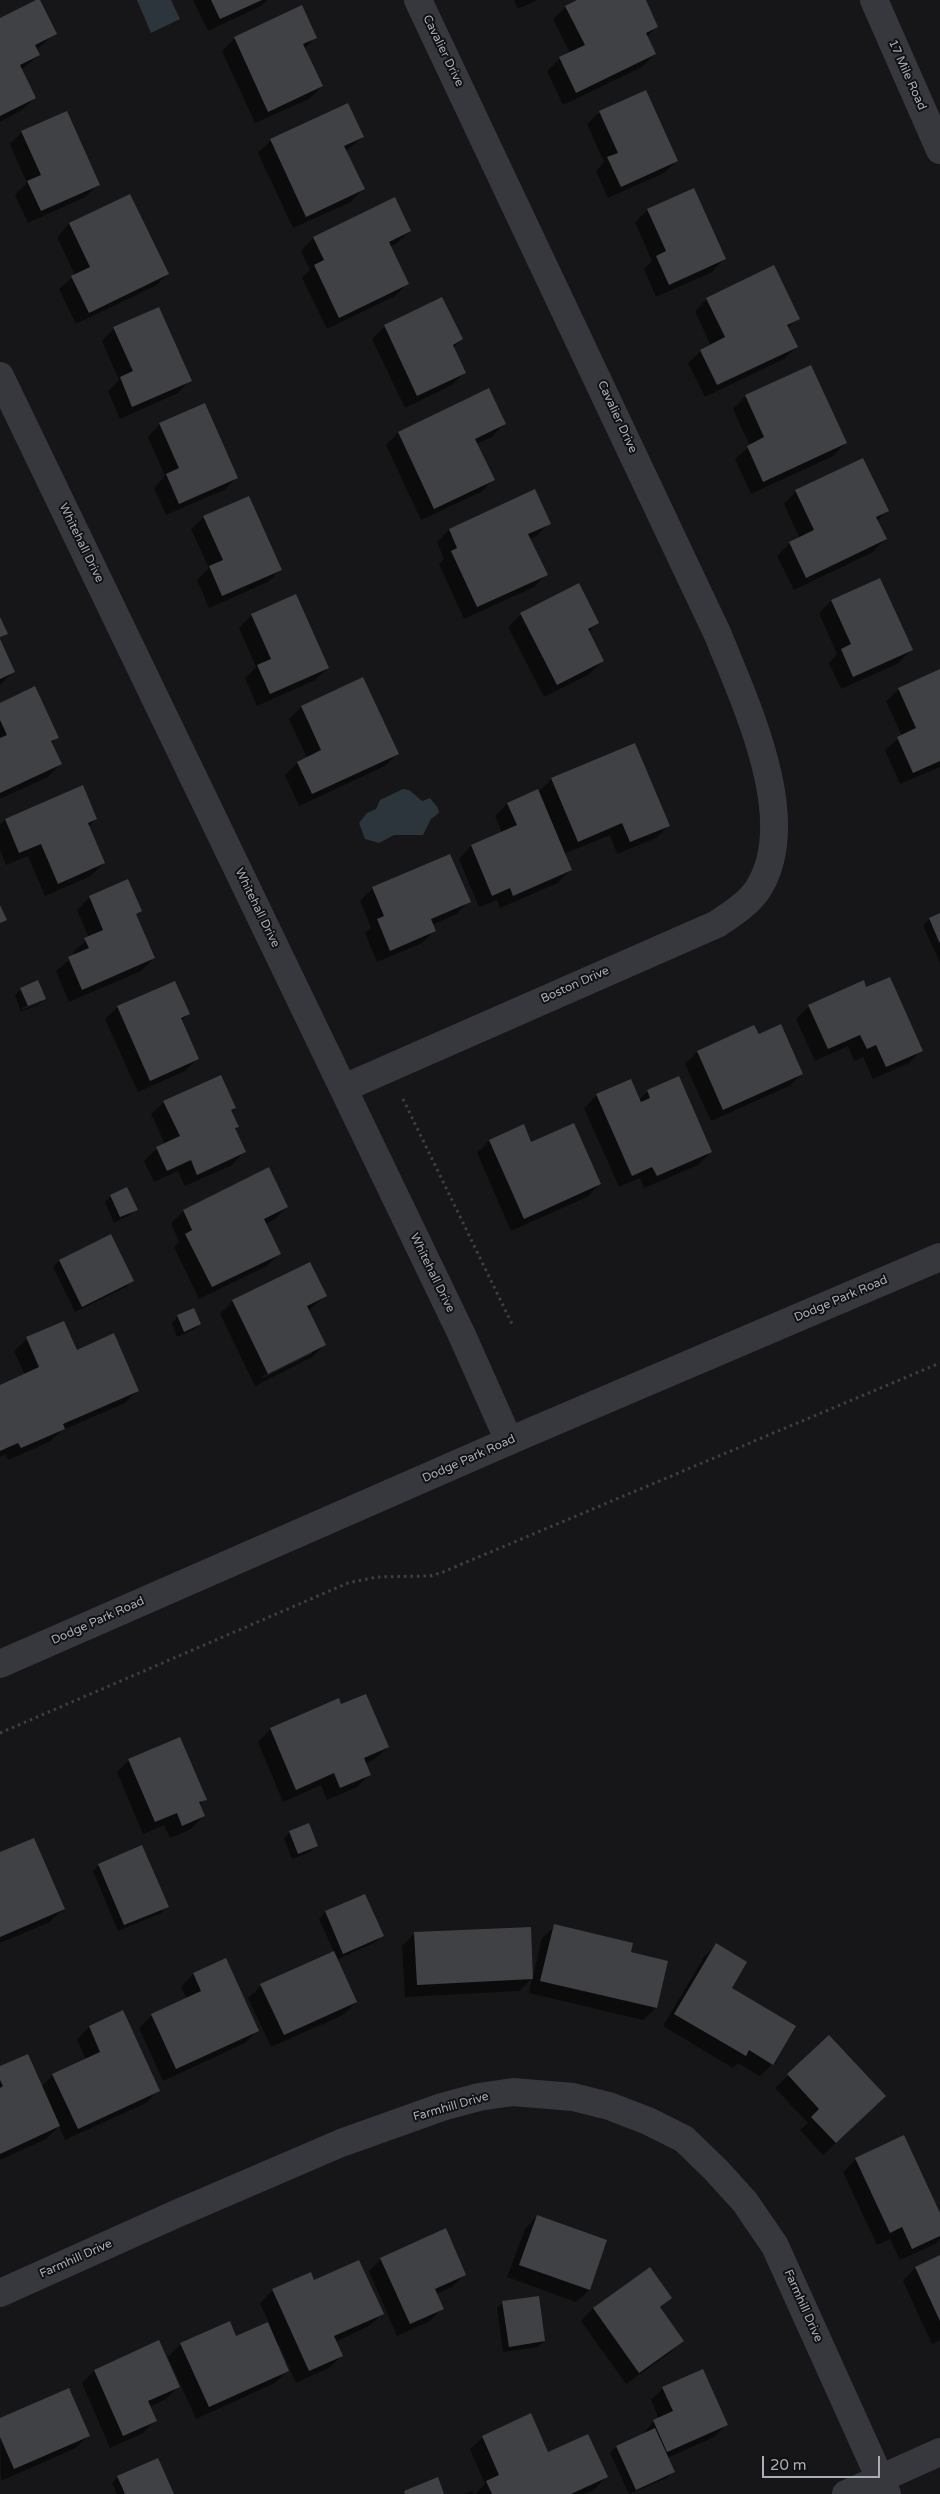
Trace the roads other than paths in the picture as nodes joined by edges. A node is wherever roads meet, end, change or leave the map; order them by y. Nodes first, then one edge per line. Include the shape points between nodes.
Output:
1 (418, 0) edge
2 (874, 0) edge
3 (940, 150) edge
4 (0, 376) edge
5 (774, 847) joint
6 (344, 1088) junction
7 (940, 1256) edge
8 (509, 1441) junction
9 (0, 1664) edge
10 (0, 2293) edge
11 (940, 2452) edge
12 (883, 2486) edge
13 (846, 2494) edge

1 - 5 street, Cavalier Drive via 718,635 743,696 764,762 774,807
2 - 3 street, 17 Mile Road
4 - 6 street, Whitehall Drive
5 - 6 street, Boston Drive via 768,869 757,890 740,909 718,924
6 - 8 street, Whitehall Drive
7 - 8 street, Dodge Park Road
8 - 9 street, Dodge Park Road
10 - 12 street, Farmhill Drive via 341,2143 442,2107 514,2092 573,2096 616,2109 684,2139 745,2202 775,2246
11 - 12 street
12 - 13 street

